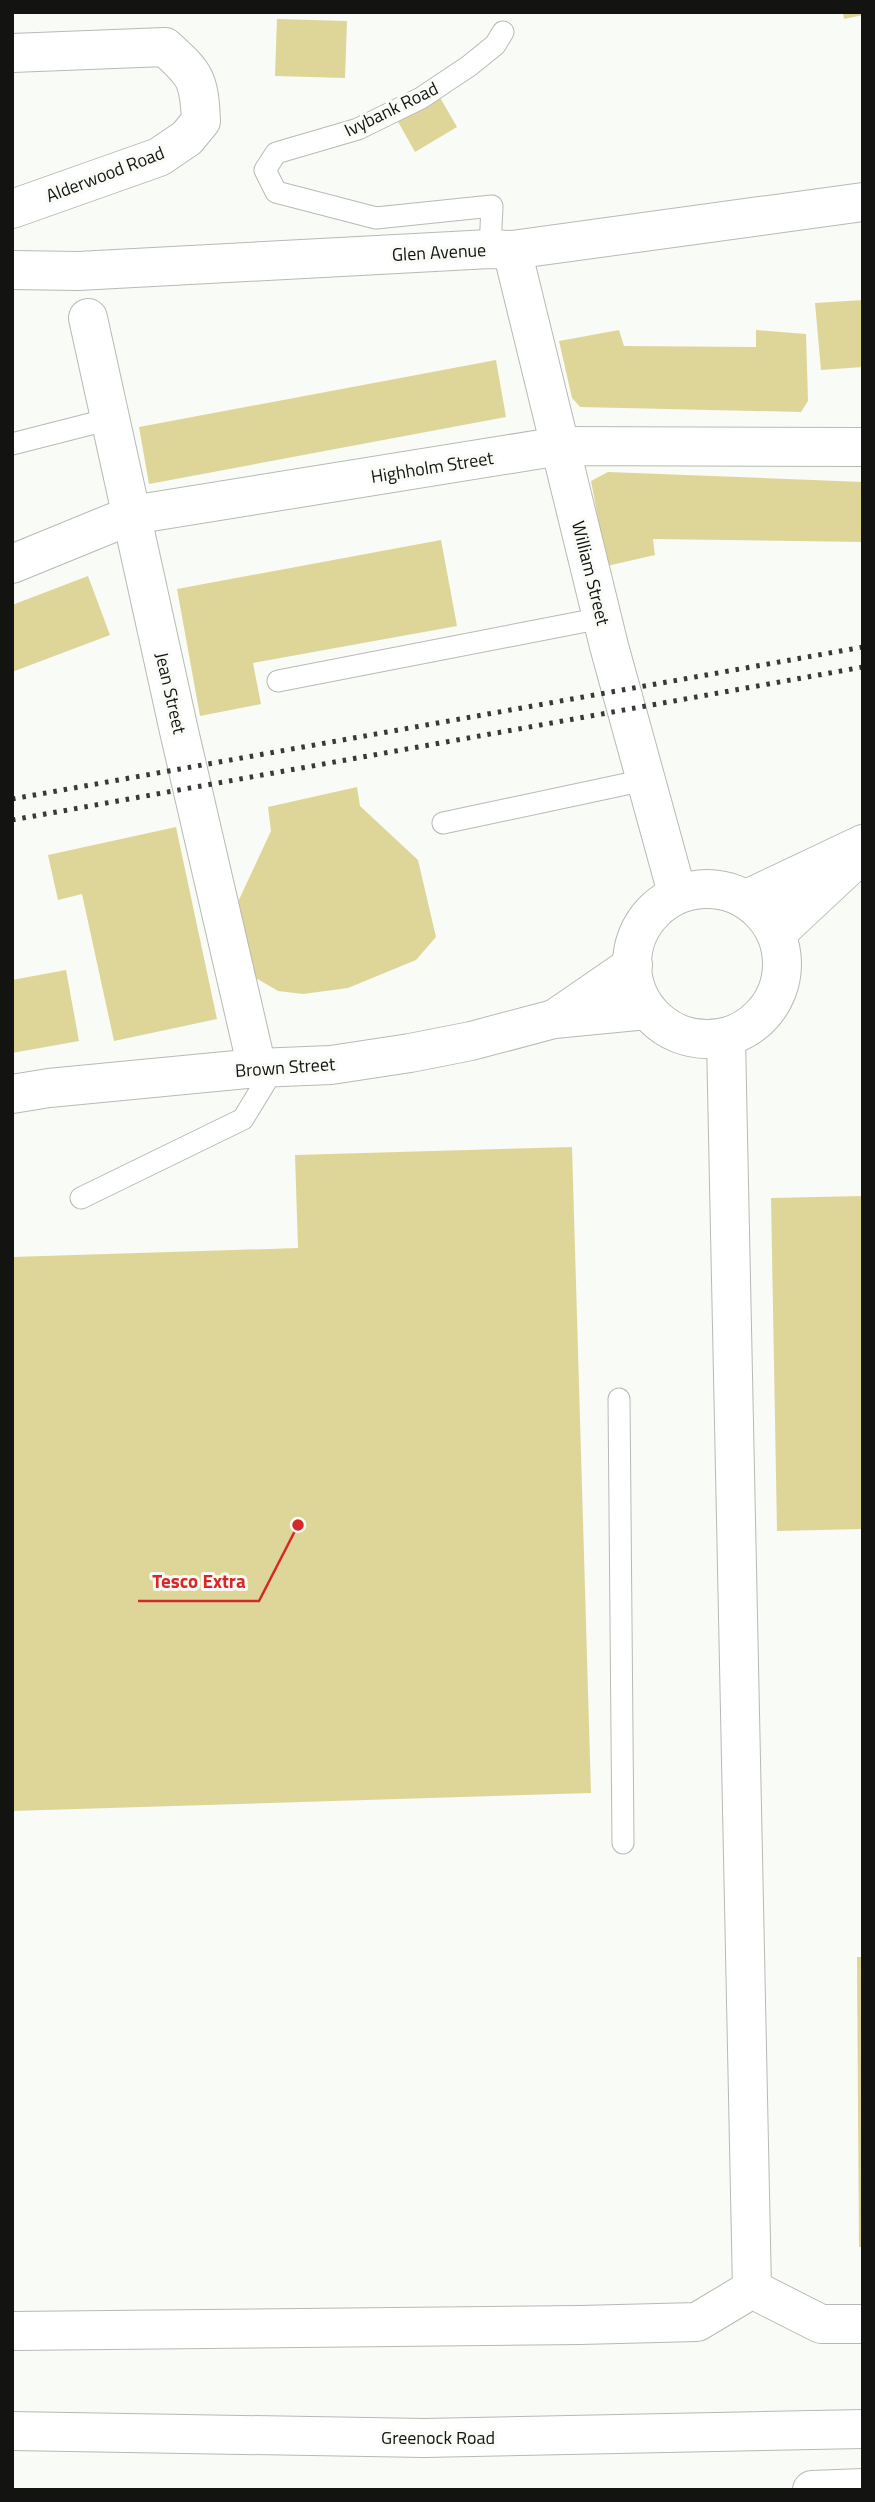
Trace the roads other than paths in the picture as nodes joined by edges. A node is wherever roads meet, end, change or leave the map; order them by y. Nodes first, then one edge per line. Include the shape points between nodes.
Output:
1 (503, 32) dead end
2 (12, 53) edge
3 (863, 202) edge
4 (12, 209) edge
5 (501, 250) junction
6 (12, 270) edge
7 (88, 318) dead end
8 (110, 419) junction
9 (12, 444) edge
10 (561, 446) junction
11 (863, 447) edge
12 (132, 515) junction
13 (12, 564) edge
14 (602, 618) junction
15 (278, 681) dead end
16 (645, 780) junction
17 (443, 823) dead end
18 (863, 844) edge
19 (863, 853) edge
20 (677, 893) junction
21 (749, 898) junction
22 (776, 933) junction
23 (633, 965) junction
24 (647, 1010) junction
25 (554, 1019) junction
26 (726, 1039) junction
27 (266, 1068) junction
28 (12, 1094) edge
29 (81, 1198) dead end
30 (620, 1399) dead end
31 (623, 1843) dead end
32 (752, 2289) junction
33 (863, 2324) edge
34 (12, 2331) edge
35 (863, 2429) edge
36 (12, 2431) edge
37 (863, 2488) edge
38 (812, 2490) edge

1 - 5 lane, Ivybank Road via 495,45 469,66 421,98 358,130 276,153 265,170 275,192 376,218 492,206
2 - 4 main road, Alderwood Road via 165,47 187,67 199,88 201,121 187,138 159,157
3 - 5 main road, Glen Avenue
5 - 6 main road, Glen Avenue via 78,271
5 - 10 main road, William Street
7 - 8 main road, Jean Street
8 - 9 lane
8 - 12 main road, Jean Street
10 - 11 main road, Highholm Street
10 - 12 main road, Highholm Street
10 - 14 main road, William Street
12 - 13 main road, Highholm Street
12 - 27 main road, Jean Street
14 - 15 lane
14 - 16 main road, William Street
16 - 17 lane
16 - 20 main road, William Street
18 - 21 main road
19 - 22 main road
20 - 21 main road via 704,890
20 - 23 main road via 657,905 643,922
21 - 22 main road via 765,912
22 - 26 main road via 778,985 765,1012 751,1026
23 - 24 main road
23 - 25 main road, Brown Street
24 - 25 main road, Brown Street
24 - 26 main road via 672,1033 700,1041
25 - 27 main road, Brown Street via 410,1053 331,1065
26 - 32 main road
27 - 28 main road, Brown Street
27 - 29 lane via 246,1117
30 - 31 lane
32 - 33 main road via 821,2324
32 - 34 main road via 697,2322
35 - 36 main road, Greenock Road via 424,2438
37 - 38 main road

